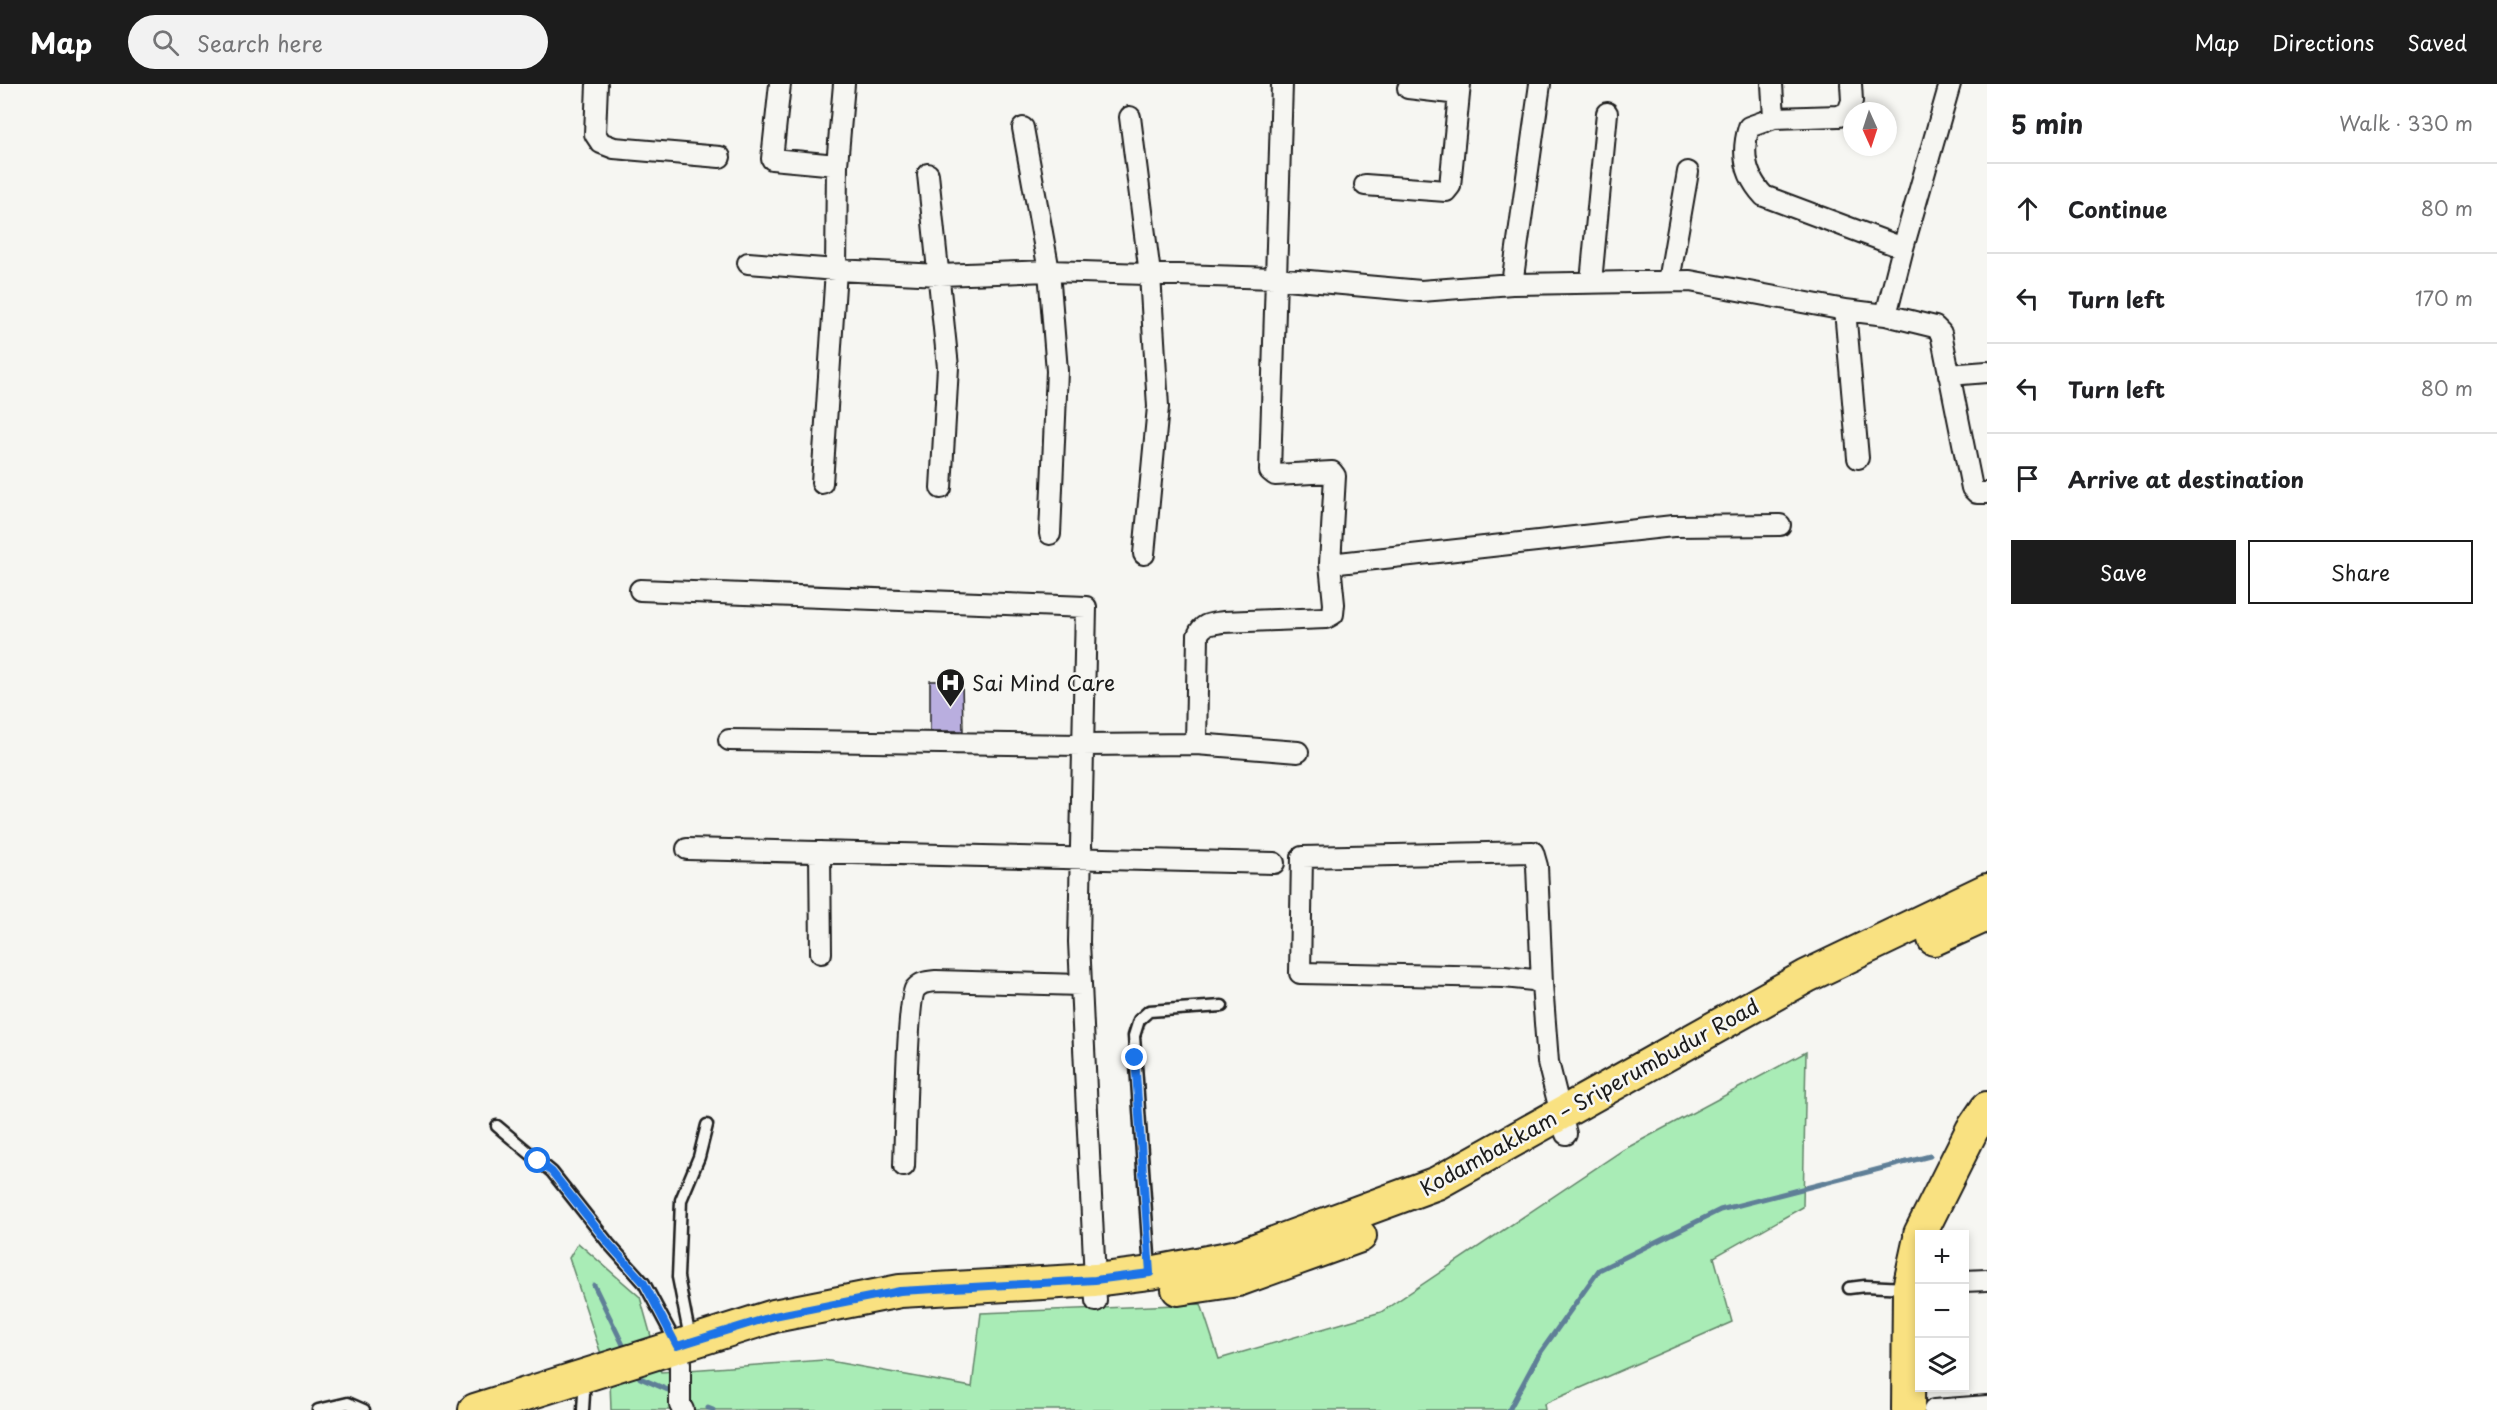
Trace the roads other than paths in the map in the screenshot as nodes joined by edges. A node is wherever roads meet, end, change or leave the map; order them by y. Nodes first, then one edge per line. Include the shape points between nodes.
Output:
1 (597, 84) edge
2 (780, 84) edge
3 (844, 84) edge
4 (1282, 84) edge
5 (1540, 84) edge
6 (1772, 84) edge
7 (1851, 84) edge
8 (1950, 84) edge
9 (1407, 88) dead end
10 (1460, 89) edge
11 (1607, 113) dead end
12 (1130, 117) dead end
13 (1774, 118) junction
14 (1023, 128) dead end
15 (720, 157) dead end
16 (837, 165) junction
17 (1688, 172) dead end
18 (928, 174) dead end
19 (1365, 184) dead end
20 (1902, 248) junction
21 (748, 263) dead end
22 (836, 270) junction
23 (1049, 271) junction
24 (1150, 274) junction
25 (940, 275) junction
26 (1275, 278) junction
27 (1669, 281) junction
28 (1591, 282) junction
29 (1512, 284) junction
30 (1845, 310) junction
31 (1886, 315) junction
32 (1987, 372) edge
33 (1949, 375) junction
34 (1858, 458) dead end
35 (822, 483) dead end
36 (941, 488) dead end
37 (1987, 493) edge
38 (1780, 525) dead end
39 (1050, 534) dead end
40 (1144, 554) dead end
41 (1330, 564) junction
42 (639, 590) dead end
43 (729, 740) dead end
44 (1196, 744) junction
45 (1081, 745) junction
46 (1298, 752) dead end
47 (687, 849) dead end
48 (820, 852) junction
49 (1082, 858) junction
50 (1274, 863) dead end
51 (1987, 890) edge
52 (1987, 915) edge
53 (821, 953) dead end
54 (1542, 984) junction
55 (1081, 985) junction
56 (1222, 1006) dead end
57 (1987, 1108) edge
58 (1563, 1124) junction
59 (706, 1125) dead end
60 (497, 1126) dead end
61 (904, 1166) dead end
62 (1923, 1230) edge
63 (1915, 1267) edge
64 (1150, 1273) junction
65 (1987, 1280) edge
66 (1969, 1281) edge
67 (1912, 1286) edge
68 (1849, 1288) dead end
69 (1096, 1291) junction
70 (678, 1353) junction
71 (587, 1392) edge
72 (1987, 1406) edge
73 (680, 1408) edge
74 (318, 1410) edge
75 (364, 1410) edge
76 (475, 1410) edge
77 (535, 1410) edge
78 (1908, 1410) edge
79 (1934, 1410) edge

1 - 15 street via 596,134 601,143 614,148
2 - 16 street via 771,159
3 - 16 street
4 - 26 street
5 - 29 street
6 - 13 street
7 - 13 street via 1848,112 1839,116
8 - 20 street
9 - 10 street
10 - 19 street via 1450,186 1446,191
11 - 28 street
12 - 24 street
13 - 20 street via 1749,127 1745,139 1749,178 1764,196
14 - 23 street
16 - 22 street
17 - 27 street
18 - 25 street
20 - 31 street
21 - 22 street
22 - 25 street
22 - 35 street
23 - 24 street
23 - 25 street
23 - 39 street via 1057,371
24 - 26 street
24 - 40 street via 1158,407
25 - 36 street via 948,366
26 - 29 street via 1421,291
26 - 41 street via 1270,471 1275,475 1332,472 1335,476
27 - 28 street
27 - 30 street via 1690,281
28 - 29 street
30 - 31 street
30 - 34 street
31 - 33 street via 1935,327 1941,333
32 - 33 street
33 - 37 street via 1972,488 1977,493
38 - 41 street via 1673,526
41 - 44 street via 1334,604 1333,614 1326,618 1223,622 1201,628
42 - 45 street via 1086,608
43 - 45 street
44 - 45 street
44 - 46 street
45 - 49 street
47 - 48 street
48 - 49 street
48 - 53 street
49 - 50 street
49 - 55 street
51 - 58 main road, Kodambakkam – Sriperumbudur Road via 1807,976
52 - 58 main road, Kodambakkam – Sriperumbudur Road via 1871,967
54 - 54 street via 1503,977 1300,973 1302,857 1533,852 1537,866
54 - 58 street via 1548,1062
55 - 61 street via 936,981 922,983 914,991
55 - 69 street
56 - 64 lane via 1149,1011 1139,1020 1134,1036
57 - 62 main road via 1972,1130
58 - 64 main road, Kodambakkam – Sriperumbudur Road via 1437,1183 1239,1256
58 - 69 main road, Kodambakkam – Sriperumbudur Road via 1461,1193 1275,1268 1238,1280
59 - 70 lane via 699,1157 681,1200
60 - 70 lane via 552,1172 644,1283
63 - 67 main road
64 - 69 main road, Kodambakkam – Sriperumbudur Road
65 - 66 street
67 - 68 lane
67 - 78 main road
69 - 70 main road, Kodambakkam – Sriperumbudur Road via 900,1291 774,1316
70 - 71 main road, Kodambakkam – Sriperumbudur Road
70 - 73 street
71 - 76 main road, Kodambakkam – Sriperumbudur Road
71 - 77 main road, Kodambakkam – Sriperumbudur Road
72 - 79 street
74 - 75 lane via 348,1403

